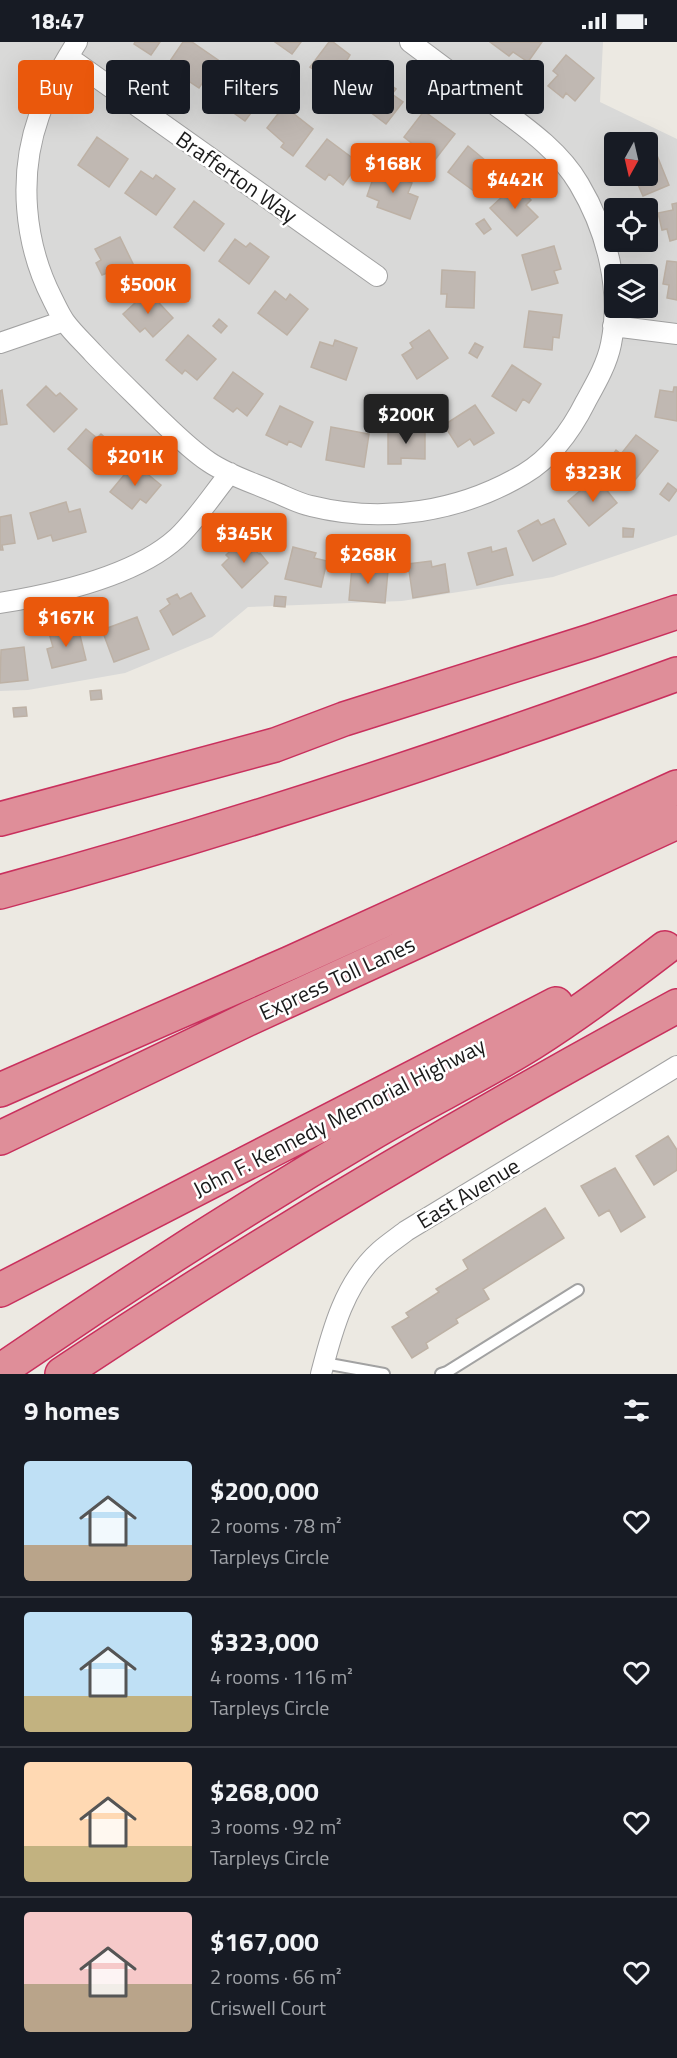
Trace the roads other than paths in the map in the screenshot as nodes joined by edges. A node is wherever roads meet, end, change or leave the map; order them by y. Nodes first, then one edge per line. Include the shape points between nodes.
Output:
1 (410, 42) edge
2 (72, 49) edge
3 (377, 276) dead end
4 (64, 321) junction
5 (613, 326) junction
6 (677, 334) edge
7 (0, 343) edge
8 (230, 473) junction
9 (0, 603) edge
10 (677, 612) edge
11 (677, 674) edge
12 (344, 719) junction
13 (677, 787) edge
14 (0, 800) edge
15 (0, 819) edge
16 (677, 822) edge
17 (0, 892) edge
18 (671, 945) edge
19 (677, 1006) edge
20 (677, 1066) edge
21 (0, 1090) edge
22 (0, 1138) edge
23 (0, 1290) edge
24 (578, 1290) dead end
25 (322, 1369) edge
26 (0, 1371) edge
27 (62, 1374) edge
28 (384, 1374) edge
29 (441, 1374) edge

1 - 5 street via 534,135 578,182 607,251
2 - 3 street, Brafferton Way
2 - 4 street via 38,118 26,184 30,237 46,285
4 - 7 street
4 - 8 street via 166,425 211,464
5 - 6 street
5 - 8 street via 604,364 564,436 526,474 475,497 420,513 356,514 308,506
8 - 9 street via 177,538 146,560 75,586
10 - 12 highway
11 - 17 highway via 377,778
12 - 14 highway via 271,729
12 - 15 highway via 275,745
13 - 21 highway, Express Toll Lanes
16 - 22 highway, Express Toll Lanes via 260,1013
18 - 23 highway, John F. Kennedy Memorial Highway
18 - 26 highway via 531,1043 375,1131
19 - 27 highway via 390,1167
20 - 25 street, East Avenue via 379,1251 362,1271 340,1310
24 - 29 lane
25 - 28 lane

